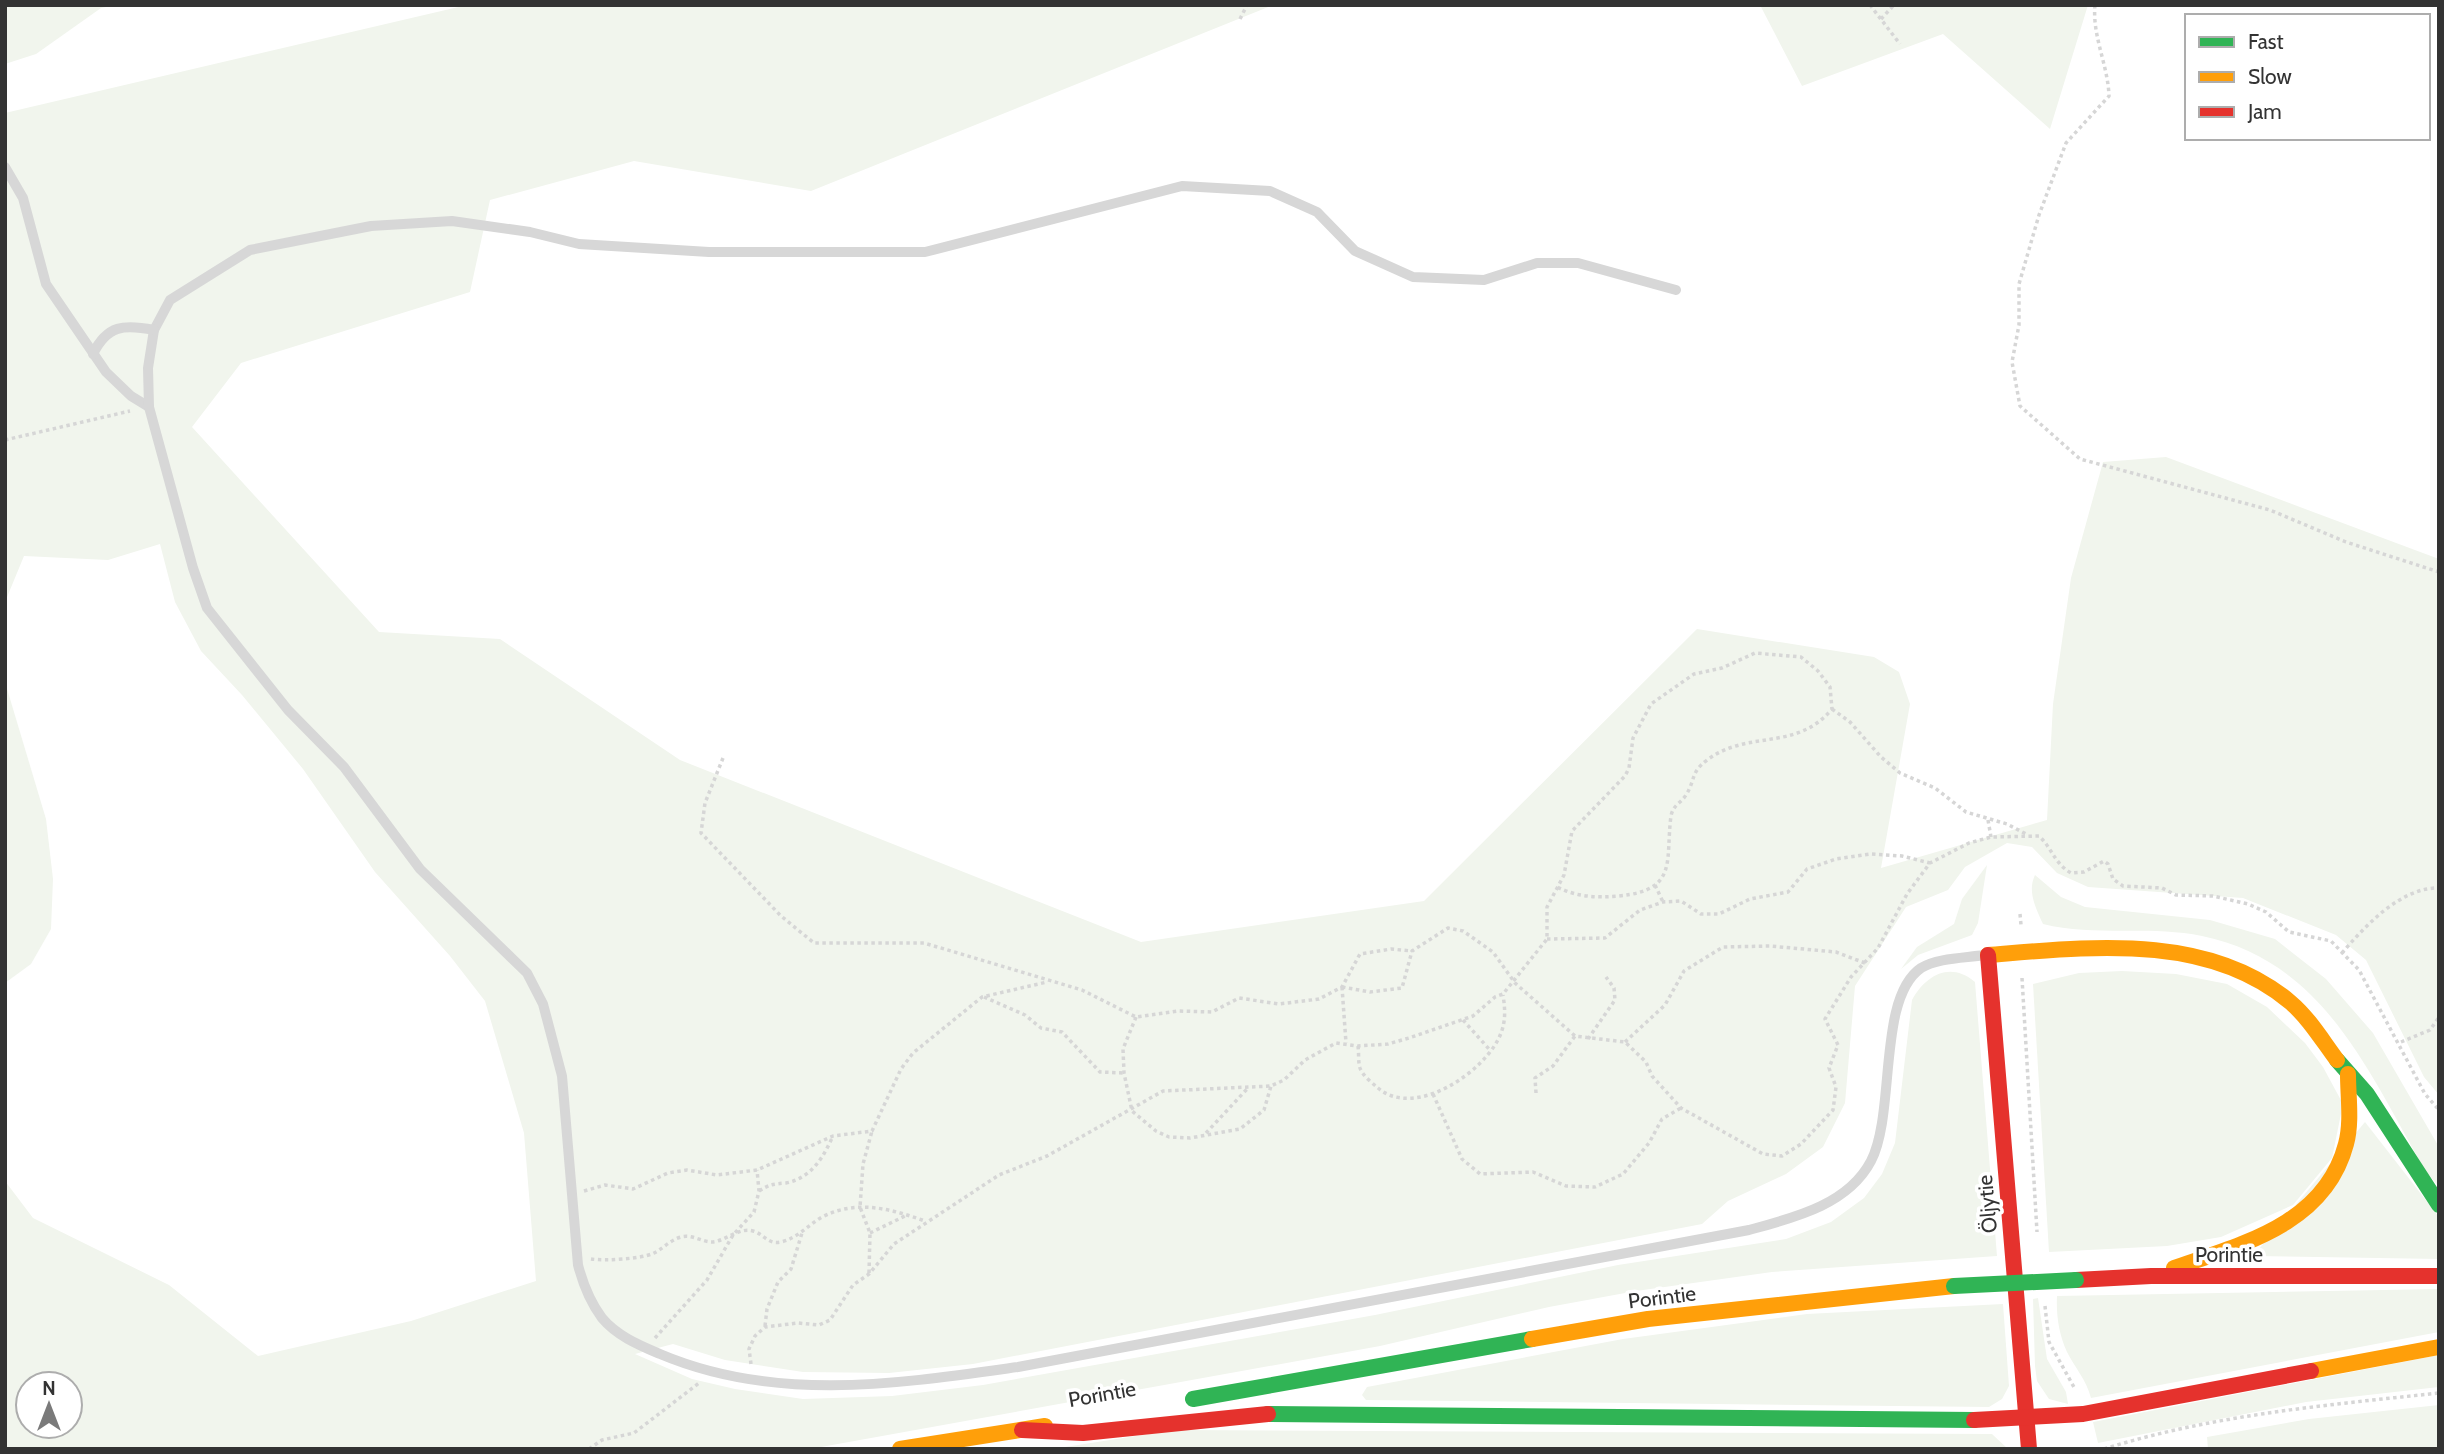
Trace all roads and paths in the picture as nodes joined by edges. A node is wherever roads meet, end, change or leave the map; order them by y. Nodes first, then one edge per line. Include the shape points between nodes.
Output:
1 (1247, 5) edge
2 (1870, 5) edge
3 (1894, 5) edge
4 (2095, 5) edge
5 (1240, 19) dead end
6 (1881, 19) junction
7 (1900, 44) dead end
8 (5, 167) edge
9 (1676, 290) dead end
10 (154, 330) junction
11 (93, 354) junction
12 (149, 407) junction
13 (5, 440) edge
14 (2439, 572) edge
15 (1832, 709) junction
16 (723, 758) dead end
17 (1988, 820) junction
18 (2026, 835) junction
19 (1991, 838) junction
20 (1930, 863) junction
21 (1656, 885) junction
22 (1557, 887) junction
23 (2439, 888) edge
24 (1663, 902) junction
25 (2020, 914) dead end
26 (1546, 939) junction
27 (1412, 951) junction
28 (2021, 952) junction
29 (2342, 953) junction
30 (1987, 955) junction
31 (1865, 963) junction
32 (1606, 977) dead end
33 (1051, 981) junction
34 (1516, 983) junction
35 (1342, 986) junction
36 (1503, 994) junction
37 (982, 997) junction
38 (1136, 1017) junction
39 (2439, 1017) edge
40 (1463, 1020) junction
41 (1575, 1036) junction
42 (1588, 1039) junction
43 (1625, 1042) junction
44 (1346, 1043) junction
45 (2400, 1043) junction
46 (1358, 1046) junction
47 (1489, 1049) junction
48 (1124, 1073) junction
49 (2348, 1074) junction
50 (1250, 1086) junction
51 (1271, 1086) junction
52 (1536, 1093) dead end
53 (1433, 1094) junction
54 (1681, 1108) junction
55 (2439, 1110) edge
56 (1132, 1111) junction
57 (872, 1131) junction
58 (1205, 1134) junction
59 (833, 1136) junction
60 (757, 1170) junction
61 (759, 1191) junction
62 (572, 1195) junction
63 (2439, 1205) edge
64 (860, 1207) junction
65 (907, 1215) junction
66 (925, 1221) junction
67 (802, 1233) junction
68 (870, 1233) junction
69 (733, 1235) junction
70 (2037, 1243) dead end
71 (578, 1265) junction
72 (869, 1274) junction
73 (2151, 1276) junction
74 (2439, 1276) edge
75 (2044, 1296) dead end
76 (765, 1327) junction
77 (2439, 1347) edge
78 (645, 1348) junction
79 (711, 1372) junction
80 (753, 1381) junction
81 (2439, 1393) edge
82 (1182, 1402) dead end
83 (1129, 1411) dead end
84 (2083, 1414) junction
85 (2027, 1418) junction
86 (1022, 1430) junction
87 (589, 1449) edge
88 (900, 1449) edge
89 (2029, 1449) edge
90 (2104, 1449) edge

1 - 5 path
2 - 6 path
3 - 6 path
4 - 14 path via 2109,96 2066,143 2019,284 2019,325 2012,362 2020,406 2080,459 2270,510 2346,542
6 - 7 path
8 - 11 lane via 23,198 46,284
9 - 10 lane via 1578,263 1537,262 1484,280 1413,277 1355,251 1317,212 1270,191 1182,186 925,251 709,252 579,244 452,221 371,226 250,250 170,300
10 - 11 lane via 117,329 102,336
10 - 12 lane via 148,368
11 - 12 lane via 114,380
12 - 13 path
12 - 62 lane via 207,608 288,710 344,767 420,869 527,973 543,1004 562,1076
15 - 17 path via 1900,774 1936,788 1966,812
15 - 21 path via 1824,719 1789,738 1731,746 1693,772 1686,794 1671,813 1669,864
15 - 22 path via 1830,687 1801,657 1755,653 1694,674 1651,704 1633,738 1625,776 1572,831 1564,875
16 - 33 path via 705,803 701,833 781,916 814,943 924,943
17 - 18 path
17 - 19 path
18 - 19 path
18 - 29 path via 2039,836 2050,846 2053,859 2071,873 2084,872 2104,861 2113,879 2123,886 2162,888 2176,895 2213,896 2248,904 2266,912 2288,932 2331,941
19 - 20 path via 1969,843
20 - 24 path via 1871,854 1836,859 1807,869 1788,892 1750,899 1719,914 1701,914 1681,901
20 - 31 path
21 - 22 path via 1639,894 1604,897 1573,895
21 - 24 path
22 - 26 path via 1547,907
23 - 29 path via 2427,888 2381,911
24 - 26 path via 1640,910 1605,938
25 - 28 path
26 - 34 path
27 - 34 path via 1448,928 1463,931 1493,952
27 - 35 path via 1360,954
27 - 35 path via 1402,988 1370,992
28 - 30 main road
28 - 49 main road via 2155,951 2232,968 2267,985 2300,1011
28 - 70 path
29 - 45 path via 2359,970
30 - 80 lane via 1922,967 1906,984 1898,1005 1871,1161 1849,1187 1825,1205 1792,1218 1749,1230 1018,1367 841,1387
30 - 85 main road, Öljytie
31 - 43 path via 1836,952 1723,947 1684,971 1665,1005
31 - 54 path via 1851,976 1825,1019 1838,1045 1829,1068 1836,1087 1833,1110 1801,1144 1782,1156 1763,1154
32 - 42 path via 1615,1000
33 - 37 path
33 - 38 path via 1082,990
34 - 36 path
34 - 41 path
35 - 38 path via 1319,999 1279,1004 1239,998 1212,1012
35 - 44 path
36 - 40 path
36 - 47 path via 1506,1012 1501,1034
37 - 48 path via 1025,1015 1041,1028 1062,1032 1100,1072
37 - 57 path via 914,1053 901,1069
38 - 48 path via 1123,1049
39 - 45 path via 2430,1030
40 - 46 path via 1388,1044
40 - 47 path
41 - 42 path
41 - 52 path via 1553,1066 1535,1078
42 - 43 path
43 - 54 path
44 - 46 path
44 - 51 path via 1336,1043 1305,1060
45 - 55 path via 2425,1094
46 - 53 path via 1360,1068 1388,1097
47 - 53 path via 1478,1066
48 - 56 path
49 - 63 main road via 2367,1095
49 - 73 main road via 2348,1130 2342,1158 2308,1211 2261,1236
50 - 51 path
50 - 56 path via 1163,1091
50 - 58 path
51 - 58 path via 1264,1110 1240,1129
53 - 54 path via 1462,1159 1480,1174 1533,1172 1566,1186 1595,1187 1623,1174 1662,1119
56 - 58 path via 1170,1137
56 - 66 path via 1047,1156 999,1175
57 - 59 path
57 - 64 path via 863,1164
59 - 60 path
59 - 61 path via 819,1165
60 - 61 path
60 - 62 path via 717,1175 687,1170 633,1189 605,1185
61 - 69 path via 754,1212
62 - 71 lane
64 - 65 path
64 - 67 path via 821,1218
64 - 68 path
65 - 66 path
65 - 68 path
66 - 72 path via 894,1244
67 - 69 path via 780,1243 767,1241 756,1231
67 - 76 path via 791,1269 778,1282 767,1309
68 - 72 path
69 - 71 path via 713,1242 685,1236 665,1243 653,1254 608,1262 591,1258
69 - 78 path via 706,1280
71 - 78 lane via 585,1289 603,1318 622,1336
72 - 76 path via 853,1285 830,1320 819,1325
73 - 74 main road, Porintie
73 - 82 main road, Porintie, bridge via 1954,1286 1648,1319
75 - 84 path via 2049,1342 2071,1380
76 - 80 path via 749,1349
77 - 84 main road
78 - 79 lane
79 - 80 lane
79 - 87 path via 634,1433 602,1440
81 - 90 path via 2306,1408 2140,1438
83 - 86 main road, Porintie
84 - 85 main road
85 - 86 main road via 1289,1413 1083,1433
85 - 89 main road, Öljytie
86 - 88 main road, Porintie

